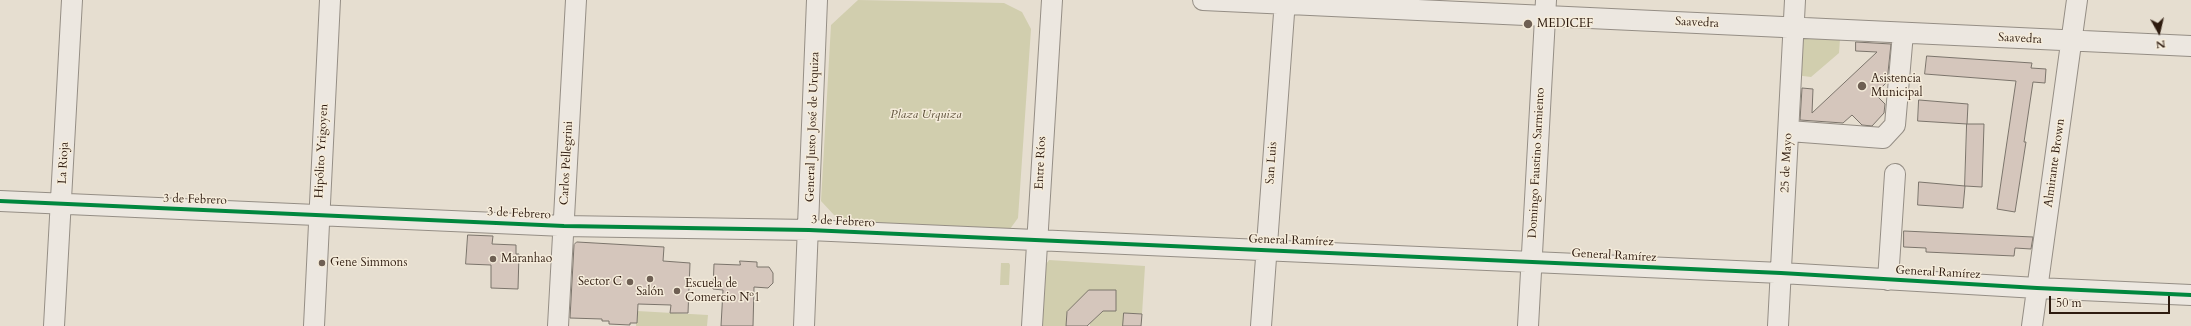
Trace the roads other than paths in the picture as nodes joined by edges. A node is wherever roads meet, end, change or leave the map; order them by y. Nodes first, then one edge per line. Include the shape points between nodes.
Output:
1 (72, 0) edge
2 (330, 0) edge
3 (576, 0) edge
4 (817, 0) edge
5 (1052, 0) edge
6 (1203, 0) edge
7 (1795, 0) edge
8 (2077, 0) edge
9 (1284, 2) edge
10 (1546, 8) edge
11 (1794, 27) junction
12 (1902, 33) junction
13 (2072, 41) junction
14 (2191, 46) edge
15 (1789, 131) junction
16 (1895, 174) dead end
17 (0, 201) edge
18 (62, 204) junction
19 (319, 215) junction
20 (564, 226) junction
21 (809, 230) junction
22 (1037, 242) junction
23 (1265, 250) junction
24 (1531, 262) junction
25 (1781, 273) junction
26 (1888, 280) junction
27 (2037, 288) junction
28 (2191, 295) edge
29 (54, 326) edge
30 (314, 326) edge
31 (558, 326) edge
32 (804, 326) edge
33 (1032, 326) edge
34 (1261, 326) edge
35 (1528, 326) edge
36 (1778, 326) edge
37 (2032, 326) edge

1 - 18 street, La Rioja
2 - 19 street, Hipólito Yrigoyen
3 - 20 street, Carlos Pellegrini
4 - 21 street, General Justo José de Urquiza
5 - 22 street, Entre Ríos
6 - 9 street, Saavedra
7 - 11 street, 25 de Mayo
8 - 13 street, Almirante Brown
9 - 10 street, Saavedra
9 - 23 street, San Luis
10 - 11 street, Saavedra
10 - 24 street, Domingo Faustino Sarmiento
11 - 12 street, Saavedra
11 - 15 street, 25 de Mayo
12 - 13 street, Saavedra
12 - 15 street via 1896,125 1884,138
13 - 14 street, Saavedra
13 - 27 street, Almirante Brown
15 - 25 street, 25 de Mayo
16 - 26 street
17 - 18 street, 3 de Febrero
18 - 19 street, 3 de Febrero
18 - 29 street, La Rioja
19 - 20 street, 3 de Febrero
19 - 30 street, Hipólito Yrigoyen
20 - 21 street, 3 de Febrero
20 - 31 street, Carlos Pellegrini
21 - 22 street, 3 de Febrero
21 - 32 street, General Justo José de Urquiza
22 - 23 street, General Ramírez
22 - 33 street, Entre Ríos
23 - 24 street, General Ramírez
23 - 34 street, San Luis
24 - 25 street, General Ramírez
24 - 35 street, Domingo Faustino Sarmiento
25 - 26 street, General Ramírez
25 - 36 street, 25 de Mayo
26 - 27 street, General Ramírez
27 - 28 street, General Ramírez
27 - 37 street, Almirante Brown

